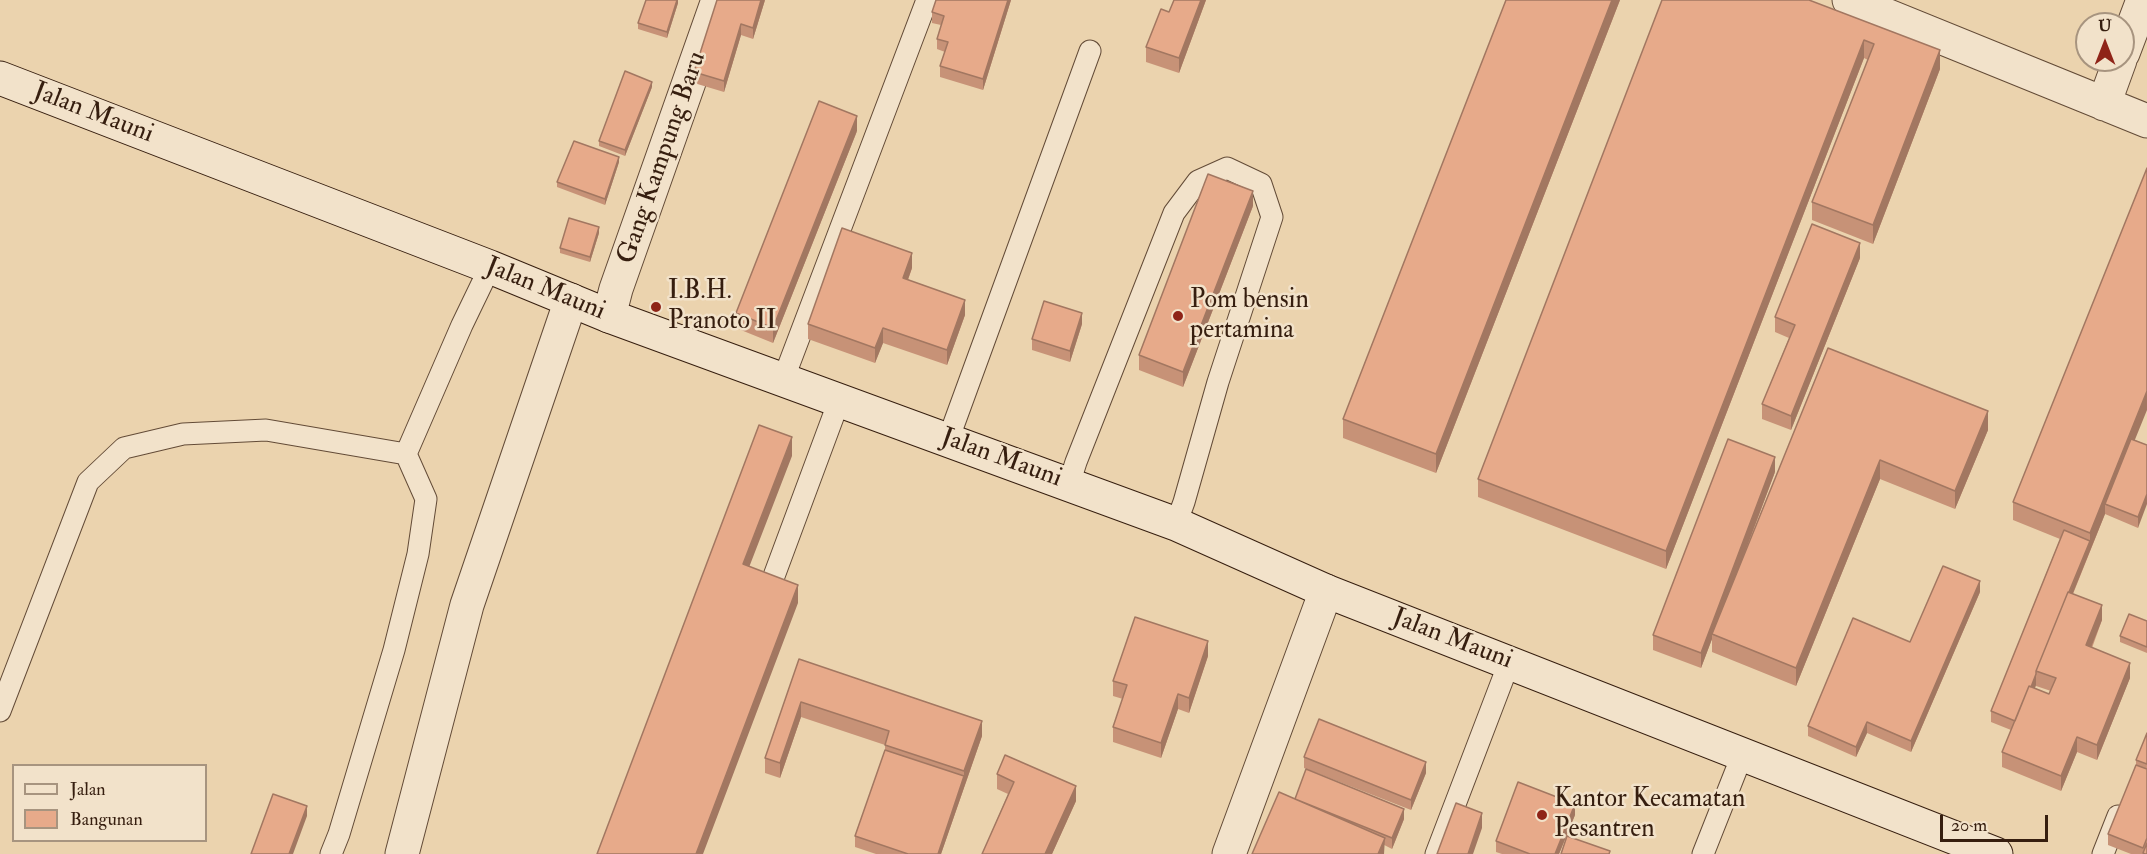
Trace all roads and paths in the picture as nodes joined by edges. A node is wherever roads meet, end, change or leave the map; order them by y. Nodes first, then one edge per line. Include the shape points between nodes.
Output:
1 (718, 0) edge
2 (927, 0) edge
3 (1849, 0) edge
4 (2143, 0) edge
5 (2135, 21) edge
6 (1090, 51) dead end
7 (2116, 72) edge
8 (0, 78) edge
9 (2104, 104) junction
10 (2147, 121) edge
11 (490, 267) junction
12 (571, 300) junction
13 (609, 316) junction
14 (783, 380) junction
15 (838, 401) junction
16 (948, 440) junction
17 (406, 454) junction
18 (1069, 484) junction
19 (1176, 524) junction
20 (774, 576) edge
21 (1326, 591) junction
22 (1509, 663) junction
23 (0, 711) edge
24 (1743, 753) junction
25 (2123, 802) edge
26 (331, 854) edge
27 (402, 854) edge
28 (1228, 854) edge
29 (1436, 854) edge
30 (1703, 854) edge
31 (1996, 854) edge
32 (2103, 854) edge

1 - 13 main road, Gang Kampung Baru
2 - 14 lane
3 - 9 main road
4 - 5 main road
6 - 16 lane
7 - 9 main road
8 - 11 main road, Jalan Mauni
9 - 10 main road
11 - 12 main road, Jalan Mauni
11 - 17 lane
12 - 13 main road, Jalan Mauni
12 - 27 main road via 468,605
13 - 14 main road, Jalan Mauni
14 - 15 main road, Jalan Mauni
15 - 16 main road, Jalan Mauni
15 - 20 lane
16 - 18 main road, Jalan Mauni
17 - 23 lane via 266,430 183,434 124,448 87,482
17 - 26 lane via 426,499 418,554 394,650
18 - 19 main road, Jalan Mauni
18 - 19 lane via 1174,213 1198,181 1227,168 1262,184 1272,217
19 - 21 main road, Jalan Mauni
21 - 22 main road, Jalan Mauni
21 - 28 main road
22 - 24 main road, Jalan Mauni
22 - 29 lane
24 - 30 lane
24 - 31 main road, Jalan Mauni
25 - 32 lane

